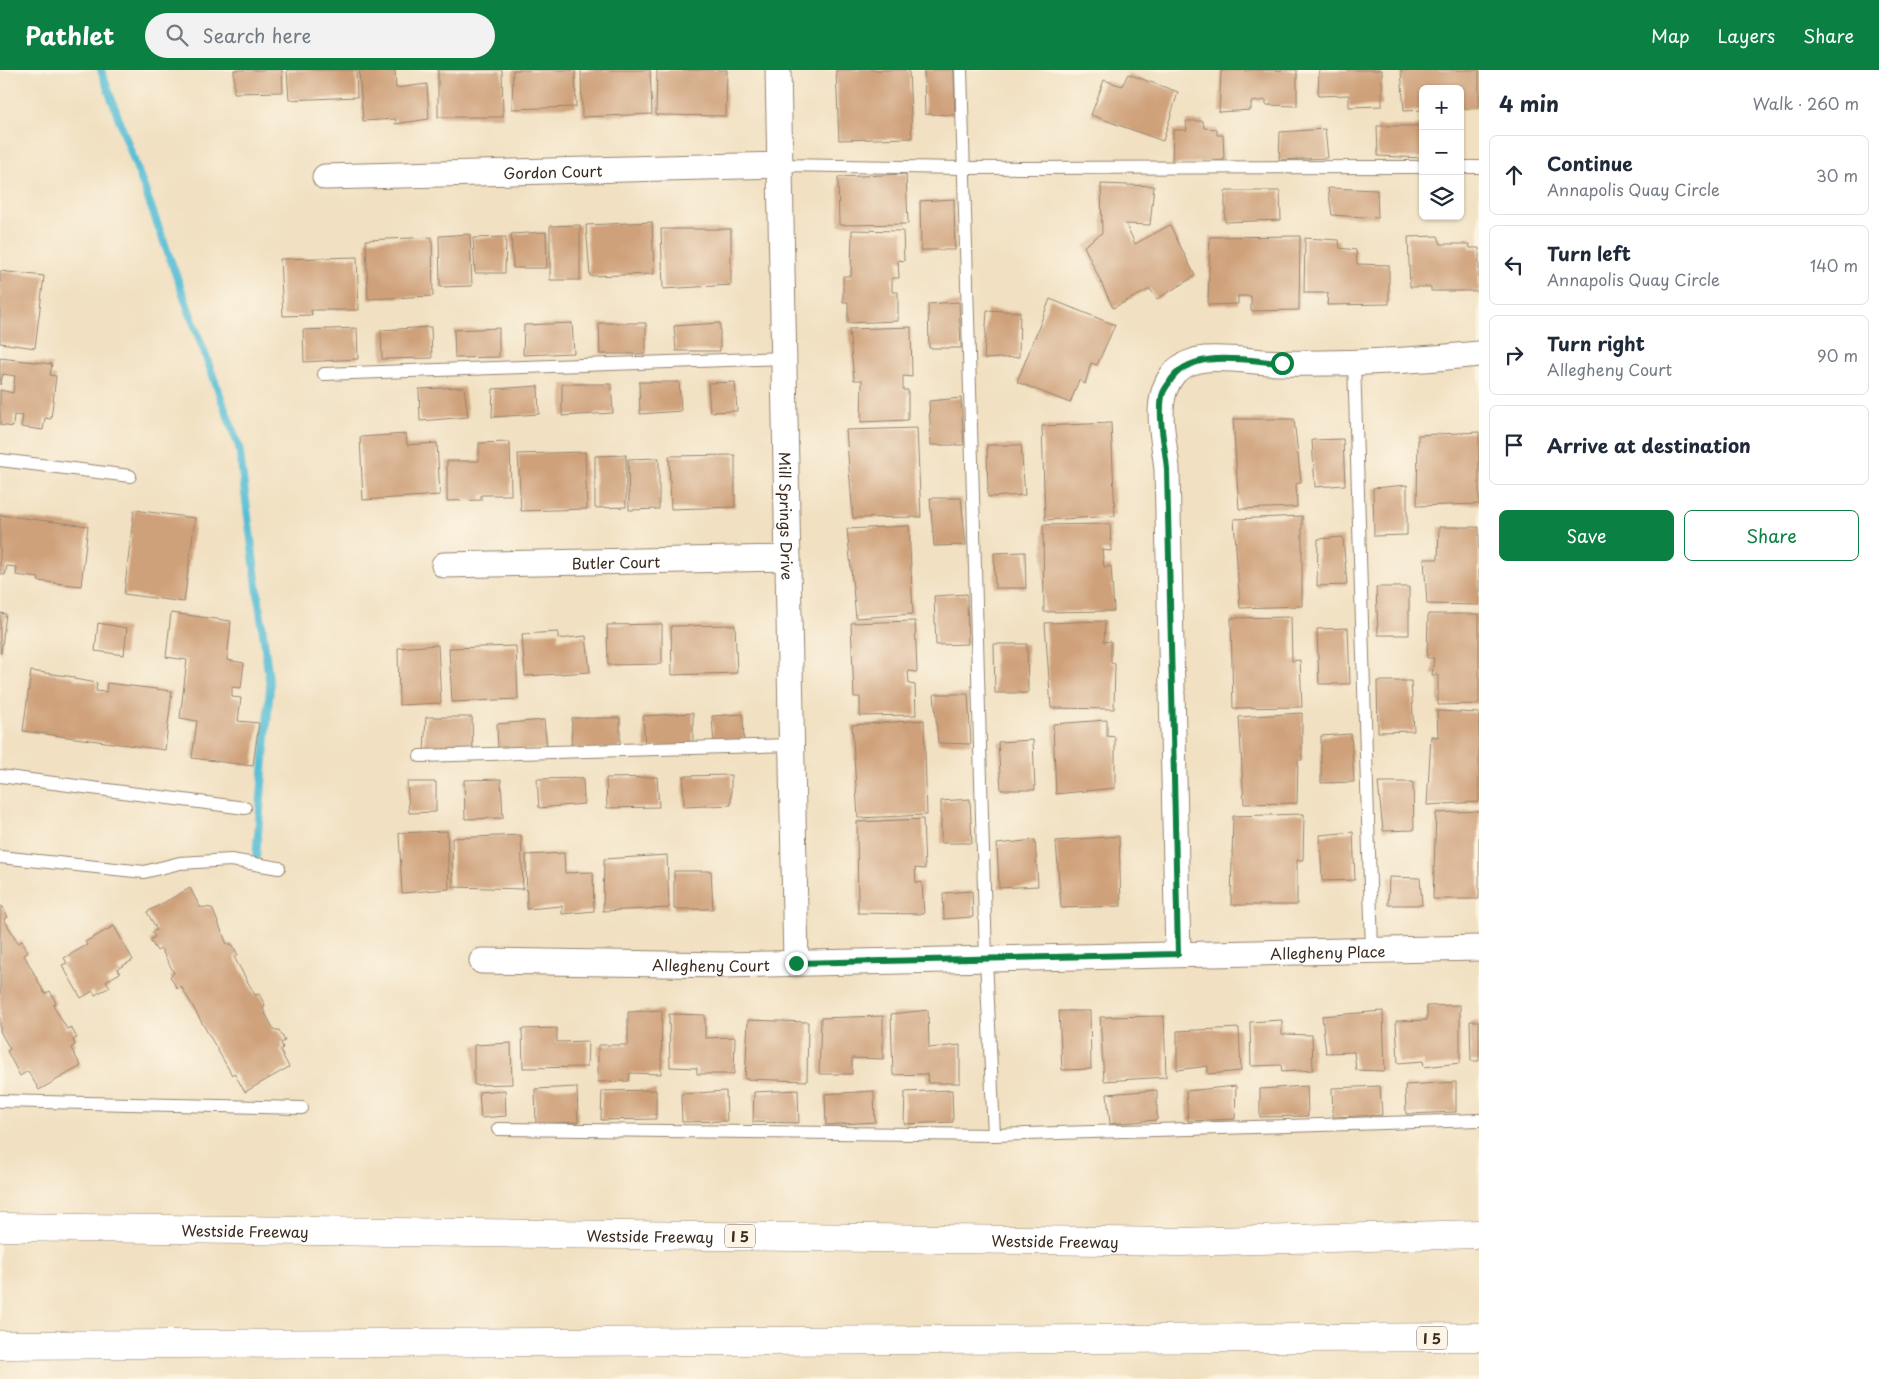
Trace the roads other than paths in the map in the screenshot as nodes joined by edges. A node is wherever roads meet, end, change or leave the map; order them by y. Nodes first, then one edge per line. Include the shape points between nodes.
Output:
1 (778, 70) edge
2 (961, 70) edge
3 (780, 166) junction
4 (1419, 167) edge
5 (1464, 167) edge
6 (1479, 167) edge
7 (963, 168) junction
8 (325, 177) dead end
9 (1479, 354) edge
10 (784, 358) junction
11 (1354, 361) junction
12 (324, 374) dead end
13 (0, 460) edge
14 (130, 476) dead end
15 (788, 558) junction
16 (444, 565) dead end
17 (792, 745) junction
18 (420, 756) dead end
19 (0, 776) edge
20 (245, 808) dead end
21 (0, 857) edge
22 (280, 868) dead end
23 (1479, 948) edge
24 (1372, 950) junction
25 (1178, 954) junction
26 (986, 959) junction
27 (482, 961) dead end
28 (796, 963) junction
29 (0, 1102) edge
30 (302, 1108) dead end
31 (1479, 1120) edge
32 (498, 1129) dead end
33 (994, 1135) junction
34 (0, 1226) edge
35 (1479, 1234) edge
36 (1479, 1337) edge
37 (0, 1345) edge

1 - 3 street, Mill Springs Drive
2 - 7 lane
3 - 7 lane
3 - 8 street, Gordon Court
3 - 10 street, Mill Springs Drive
4 - 7 lane
5 - 6 lane
7 - 26 lane
9 - 11 street
10 - 12 lane
10 - 15 street, Mill Springs Drive
11 - 24 lane
11 - 25 street via 1282,363 1204,359 1185,365 1174,373 1162,394 1167,469
13 - 14 lane
15 - 16 street, Butler Court
15 - 17 street, Mill Springs Drive
17 - 18 lane
17 - 28 street, Mill Springs Drive
19 - 20 lane
21 - 22 lane via 144,872 180,864 231,860
23 - 24 street, Allegheny Place
24 - 25 street, Allegheny Place
25 - 26 street, Allegheny Court
26 - 28 street, Allegheny Court
26 - 33 lane
27 - 28 street, Allegheny Court
29 - 30 lane
31 - 33 lane
32 - 33 lane
34 - 35 highway, Westside Freeway / I 5 via 1180,1242
36 - 37 highway, I 5

